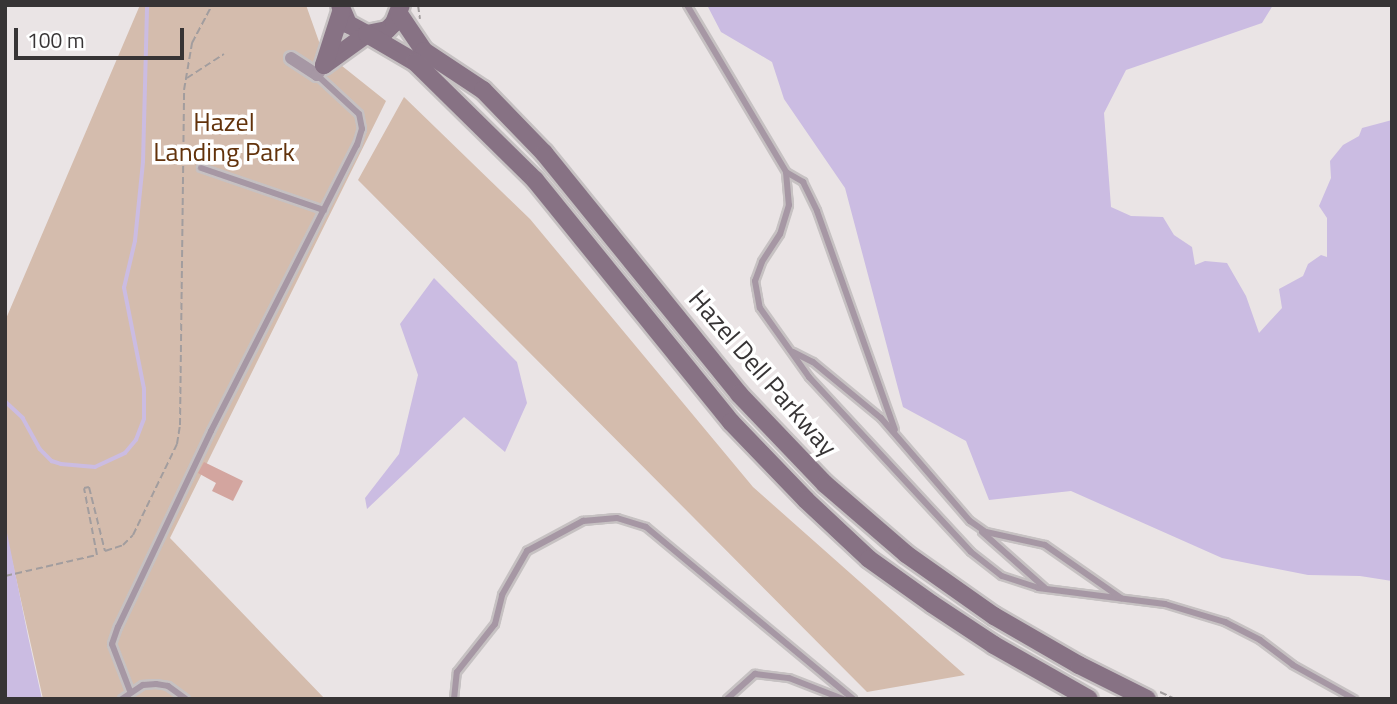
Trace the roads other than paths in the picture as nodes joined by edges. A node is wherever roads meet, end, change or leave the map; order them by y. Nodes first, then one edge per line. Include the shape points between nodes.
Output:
1 (687, 5) edge
2 (341, 8) edge
3 (400, 10) edge
4 (366, 34) junction
5 (291, 58) dead end
6 (320, 70) junction
7 (201, 168) dead end
8 (786, 172) junction
9 (324, 210) junction
10 (790, 350) junction
11 (897, 435) junction
12 (970, 521) junction
13 (1046, 589) junction
14 (1123, 599) junction
15 (130, 691) junction
16 (1149, 694) edge
17 (122, 699) edge
18 (186, 699) edge
19 (454, 699) edge
20 (727, 699) edge
21 (843, 699) edge
22 (853, 699) edge
23 (1089, 699) edge
24 (1354, 699) edge

1 - 8 lane
2 - 4 main road, Hazel Dell Parkway via 348,24
2 - 6 main road
3 - 4 main road via 387,30
3 - 16 main road, Hazel Dell Parkway via 424,51 482,90 544,153 739,394 825,484 906,554 995,616 1079,665
4 - 6 main road
4 - 23 main road, Hazel Dell Parkway via 415,62 511,154 731,422 869,559 993,645
5 - 6 street
6 - 9 lane via 359,114 362,129
7 - 9 lane
8 - 10 lane via 789,205 780,234 755,281 760,308
8 - 11 lane via 803,182 817,211
9 - 15 lane via 211,431 114,636 114,652
10 - 11 lane via 813,362
10 - 13 lane via 884,461 971,552 1002,576
11 - 12 lane
12 - 13 lane
12 - 14 lane via 986,532 1045,545
13 - 14 lane
14 - 24 lane via 1164,604 1225,622
15 - 17 lane
15 - 18 lane via 156,684 168,686
19 - 22 lane via 457,673 495,624 502,595 527,551 583,521 617,518 646,527
20 - 21 lane via 755,674 789,678

